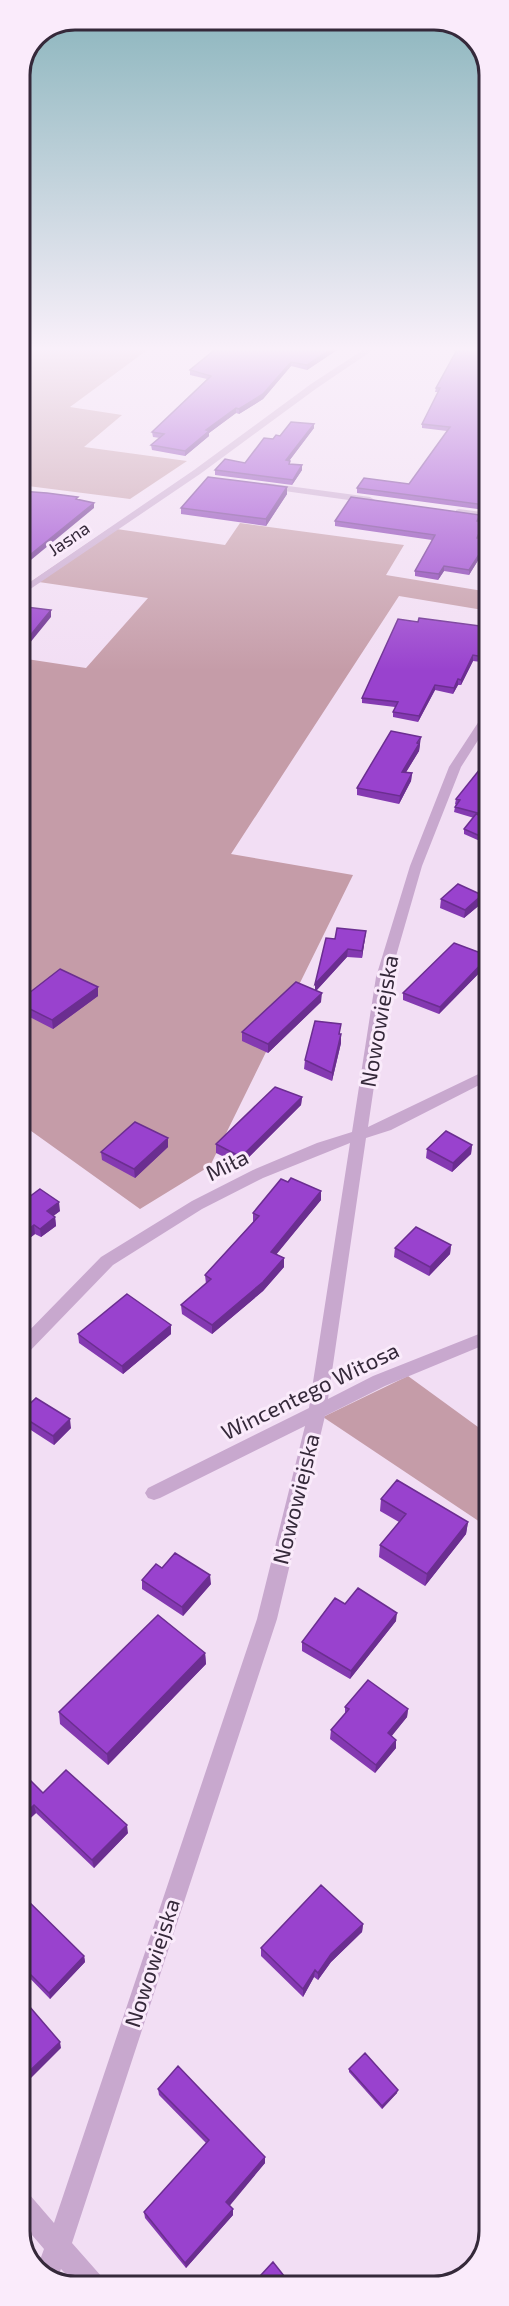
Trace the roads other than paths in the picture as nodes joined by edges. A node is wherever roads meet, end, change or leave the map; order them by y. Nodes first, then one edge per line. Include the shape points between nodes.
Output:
1 (218, 456) edge
2 (190, 476) junction
3 (211, 479) edge
4 (258, 485) edge
5 (385, 502) edge
6 (443, 510) edge
7 (479, 515) edge
8 (30, 586) edge
9 (479, 730) edge
10 (479, 1079) edge
11 (360, 1133) junction
12 (30, 1340) edge
13 (479, 1340) edge
14 (317, 1412) junction
15 (154, 1493) dead end
16 (30, 2215) edge
17 (58, 2247) junction
18 (49, 2268) edge
19 (84, 2276) edge

1 - 2 street, Jasna
2 - 3 street
2 - 8 street, Jasna
4 - 5 street
6 - 7 street
9 - 11 street, Nowowiejska via 455,767 413,877 383,977
10 - 11 street, Miła via 386,1126
11 - 12 street, Miła via 258,1174 197,1205 107,1261
11 - 14 street, Nowowiejska
13 - 14 street, Wincentego Witosa via 379,1381
14 - 15 street, Wincentego Witosa
14 - 17 street, Nowowiejska via 267,1618
16 - 17 street
17 - 18 street, Nowowiejska
17 - 19 street

